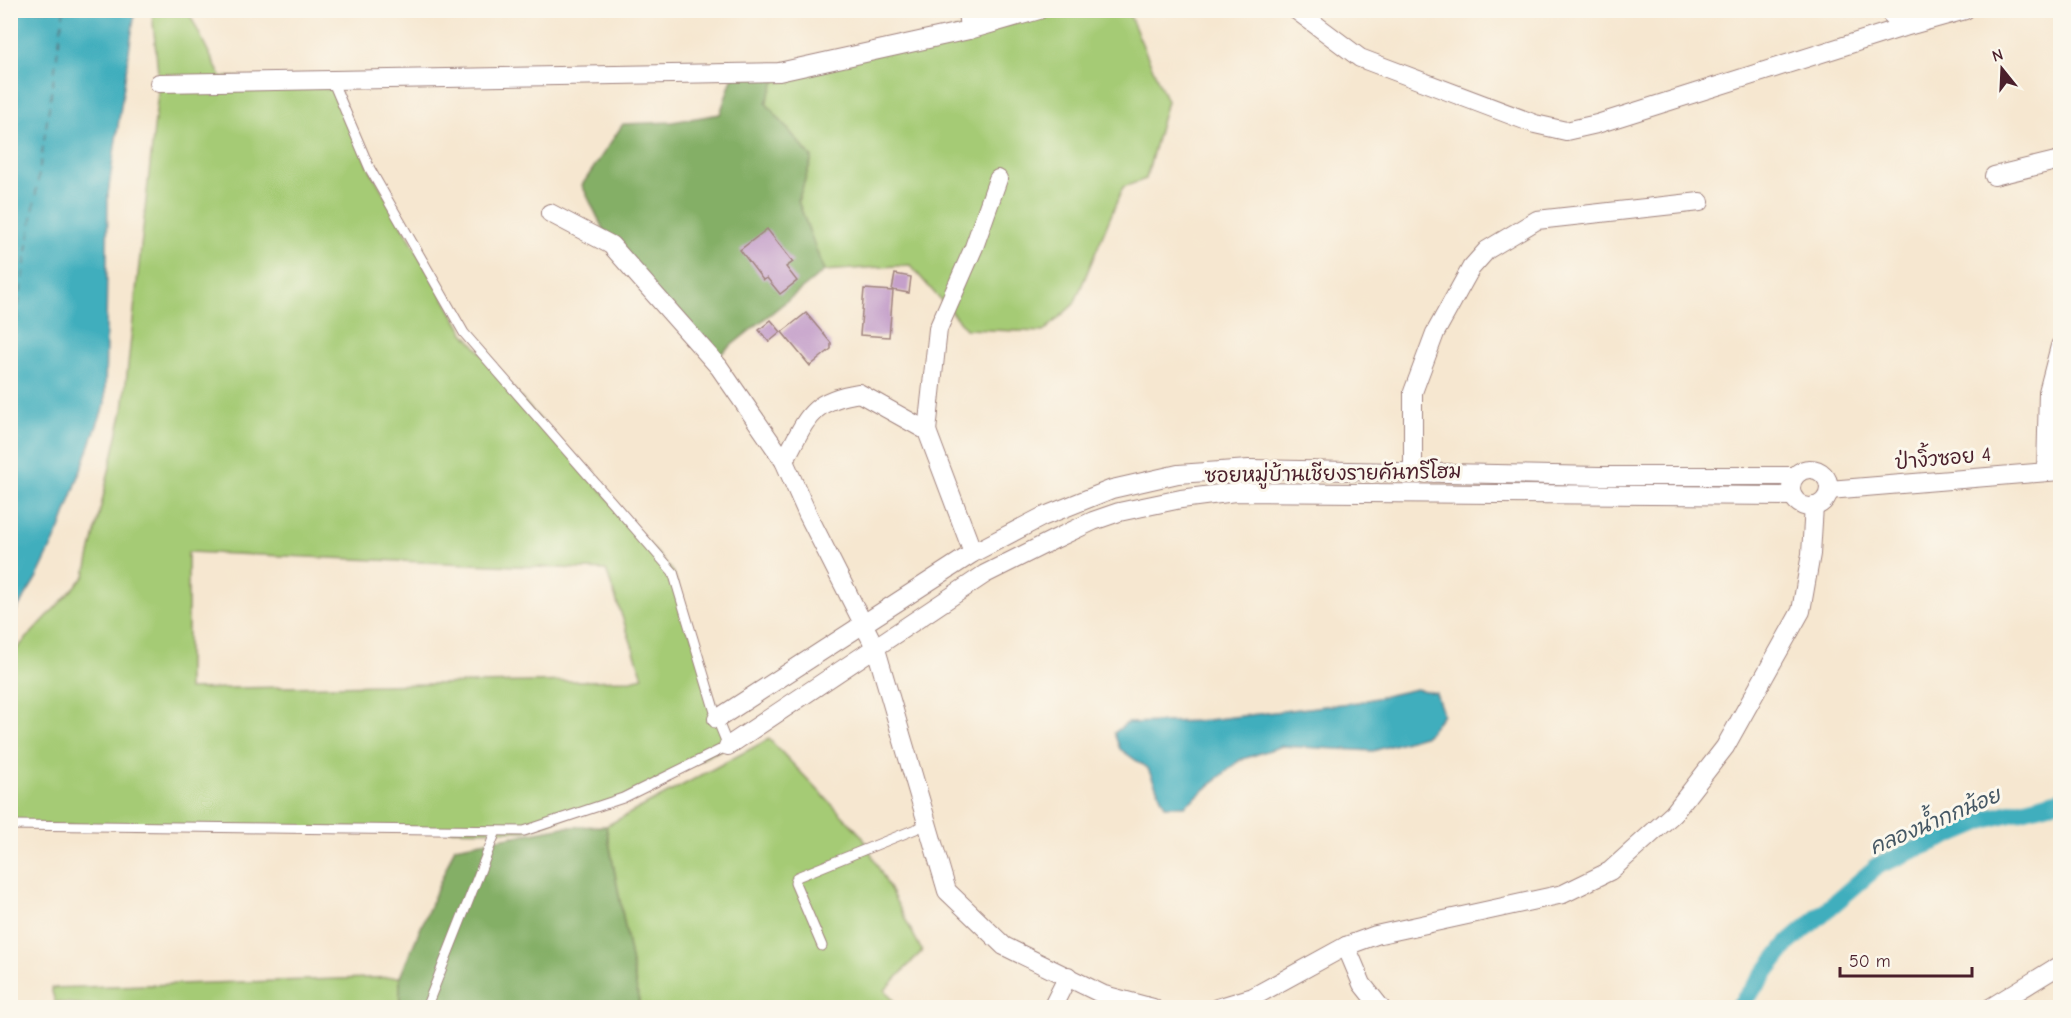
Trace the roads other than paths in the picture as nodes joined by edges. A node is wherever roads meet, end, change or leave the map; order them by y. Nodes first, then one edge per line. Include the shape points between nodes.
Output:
1 (967, 10) edge
2 (1039, 10) edge
3 (1296, 10) edge
4 (1887, 10) edge
5 (1965, 10) edge
6 (1904, 27) junction
7 (969, 30) junction
8 (332, 80) junction
9 (159, 83) dead end
10 (2061, 159) edge
11 (1994, 176) dead end
12 (998, 179) dead end
13 (1700, 202) dead end
14 (550, 213) dead end
15 (2061, 346) edge
16 (927, 431) junction
17 (784, 461) junction
18 (1413, 472) junction
19 (2053, 472) edge
20 (1600, 476) junction
21 (1794, 476) junction
22 (1249, 481) junction
23 (1829, 490) junction
24 (1598, 495) junction
25 (1792, 496) junction
26 (1115, 501) junction
27 (1814, 506) junction
28 (979, 564) junction
29 (864, 626) junction
30 (876, 649) junction
31 (717, 719) junction
32 (728, 746) junction
33 (928, 824) junction
34 (10, 825) edge
35 (496, 831) junction
36 (822, 946) dead end
37 (1346, 946) junction
38 (2061, 965) edge
39 (1068, 976) junction
40 (426, 1008) edge
41 (1052, 1008) edge
42 (1153, 1008) edge
43 (1218, 1008) edge
44 (1381, 1008) edge
45 (1989, 1008) edge

1 - 7 street
2 - 7 street
3 - 6 street via 1360,58 1535,124 1566,130 1597,124
4 - 6 street
5 - 6 street
7 - 8 street via 779,72
8 - 9 street
8 - 31 lane via 370,169 464,333 673,572
10 - 11 street
12 - 16 street via 974,248 938,329
13 - 18 street via 1537,220 1487,249 1471,268 1435,333 1413,392
14 - 17 street via 611,244 719,367
15 - 19 street via 2048,392
16 - 17 street via 859,393 843,396 827,400 813,410
16 - 28 street
17 - 29 street
18 - 20 street
18 - 22 street
19 - 23 street, ป่างิ้วซอย 4
20 - 21 street
20 - 24 lane
21 - 23 street via 1804,469 1817,470 1827,480
21 - 25 street
22 - 24 street, ซอยหมู่บ้านเชียงรายคันทรีโฮม
22 - 26 street, ซอยหมู่บ้านเชียงรายคันทรีโฮม via 1181,499
22 - 26 street via 1178,474
23 - 27 street via 1823,501
24 - 25 street, ซอยหมู่บ้านเชียงรายคันทรีโฮม
25 - 27 street via 1801,504
26 - 28 street, ซอยหมู่บ้านเชียงรายคันทรีโฮม via 1093,521
26 - 28 street via 1042,517
27 - 37 street via 1801,612 1725,747 1673,814 1610,870 1563,894 1376,935
28 - 29 street
28 - 30 street, ซอยหมู่บ้านเชียงรายคันทรีโฮม
29 - 30 street
29 - 31 street
30 - 32 street, ซอยหมู่บ้านเชียงรายคันทรีโฮม
30 - 33 street
31 - 32 lane
32 - 35 lane via 622,798 524,831
33 - 36 lane via 797,877 795,883
33 - 39 street via 947,891 1004,946
34 - 35 lane
35 - 40 lane
37 - 43 street via 1252,997
37 - 44 street via 1362,984
38 - 45 street
39 - 41 street
39 - 42 street via 1104,995

